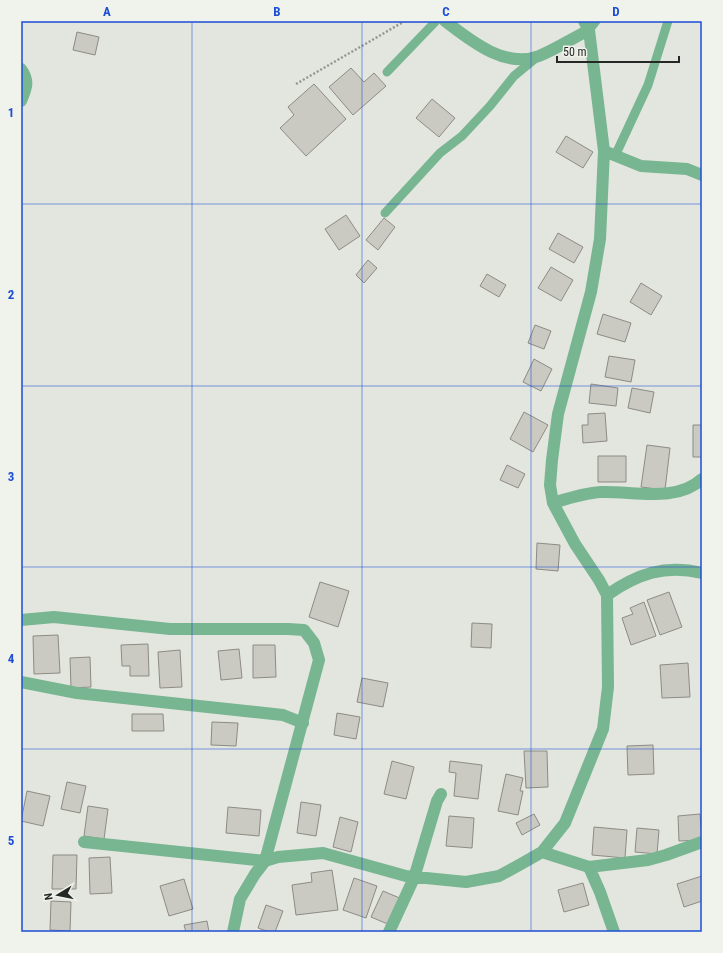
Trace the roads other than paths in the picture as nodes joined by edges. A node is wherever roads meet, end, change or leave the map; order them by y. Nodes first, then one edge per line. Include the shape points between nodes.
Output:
1 (436, 21) edge
2 (445, 21) edge
3 (668, 21) edge
4 (590, 24) edge
5 (538, 56) junction
6 (21, 69) edge
7 (387, 72) dead end
8 (21, 101) edge
9 (609, 154) junction
10 (702, 175) edge
11 (385, 213) dead end
12 (702, 479) edge
13 (553, 503) junction
14 (702, 573) edge
15 (607, 595) junction
16 (21, 620) edge
17 (21, 682) edge
18 (302, 724) junction
19 (441, 794) dead end
20 (84, 842) dead end
21 (702, 842) edge
22 (542, 852) junction
23 (265, 861) junction
24 (589, 867) junction
25 (414, 878) junction
26 (233, 932) edge
27 (389, 932) edge
28 (614, 932) edge

1 - 7 lane
2 - 5 street via 469,40 510,60
3 - 9 lane via 648,85
4 - 5 street
4 - 9 street
5 - 11 lane via 514,76 462,136 440,153
6 - 8 street via 28,86
9 - 10 street via 641,166 687,169
9 - 13 street via 600,239 591,292 558,414 551,467
12 - 13 street via 694,486 676,493 601,492 579,494
13 - 15 street
14 - 15 street via 685,569 648,573 627,581
15 - 22 street via 608,687 603,729 565,823
16 - 18 street via 54,617 170,629 304,630 314,643 320,660
17 - 18 street via 77,693 283,714
18 - 23 street
19 - 25 street
20 - 23 street
21 - 24 street via 648,860
22 - 24 street
22 - 25 street via 499,876 466,882
23 - 25 street via 278,857 323,854
23 - 26 street via 240,899
24 - 28 street
25 - 27 street

